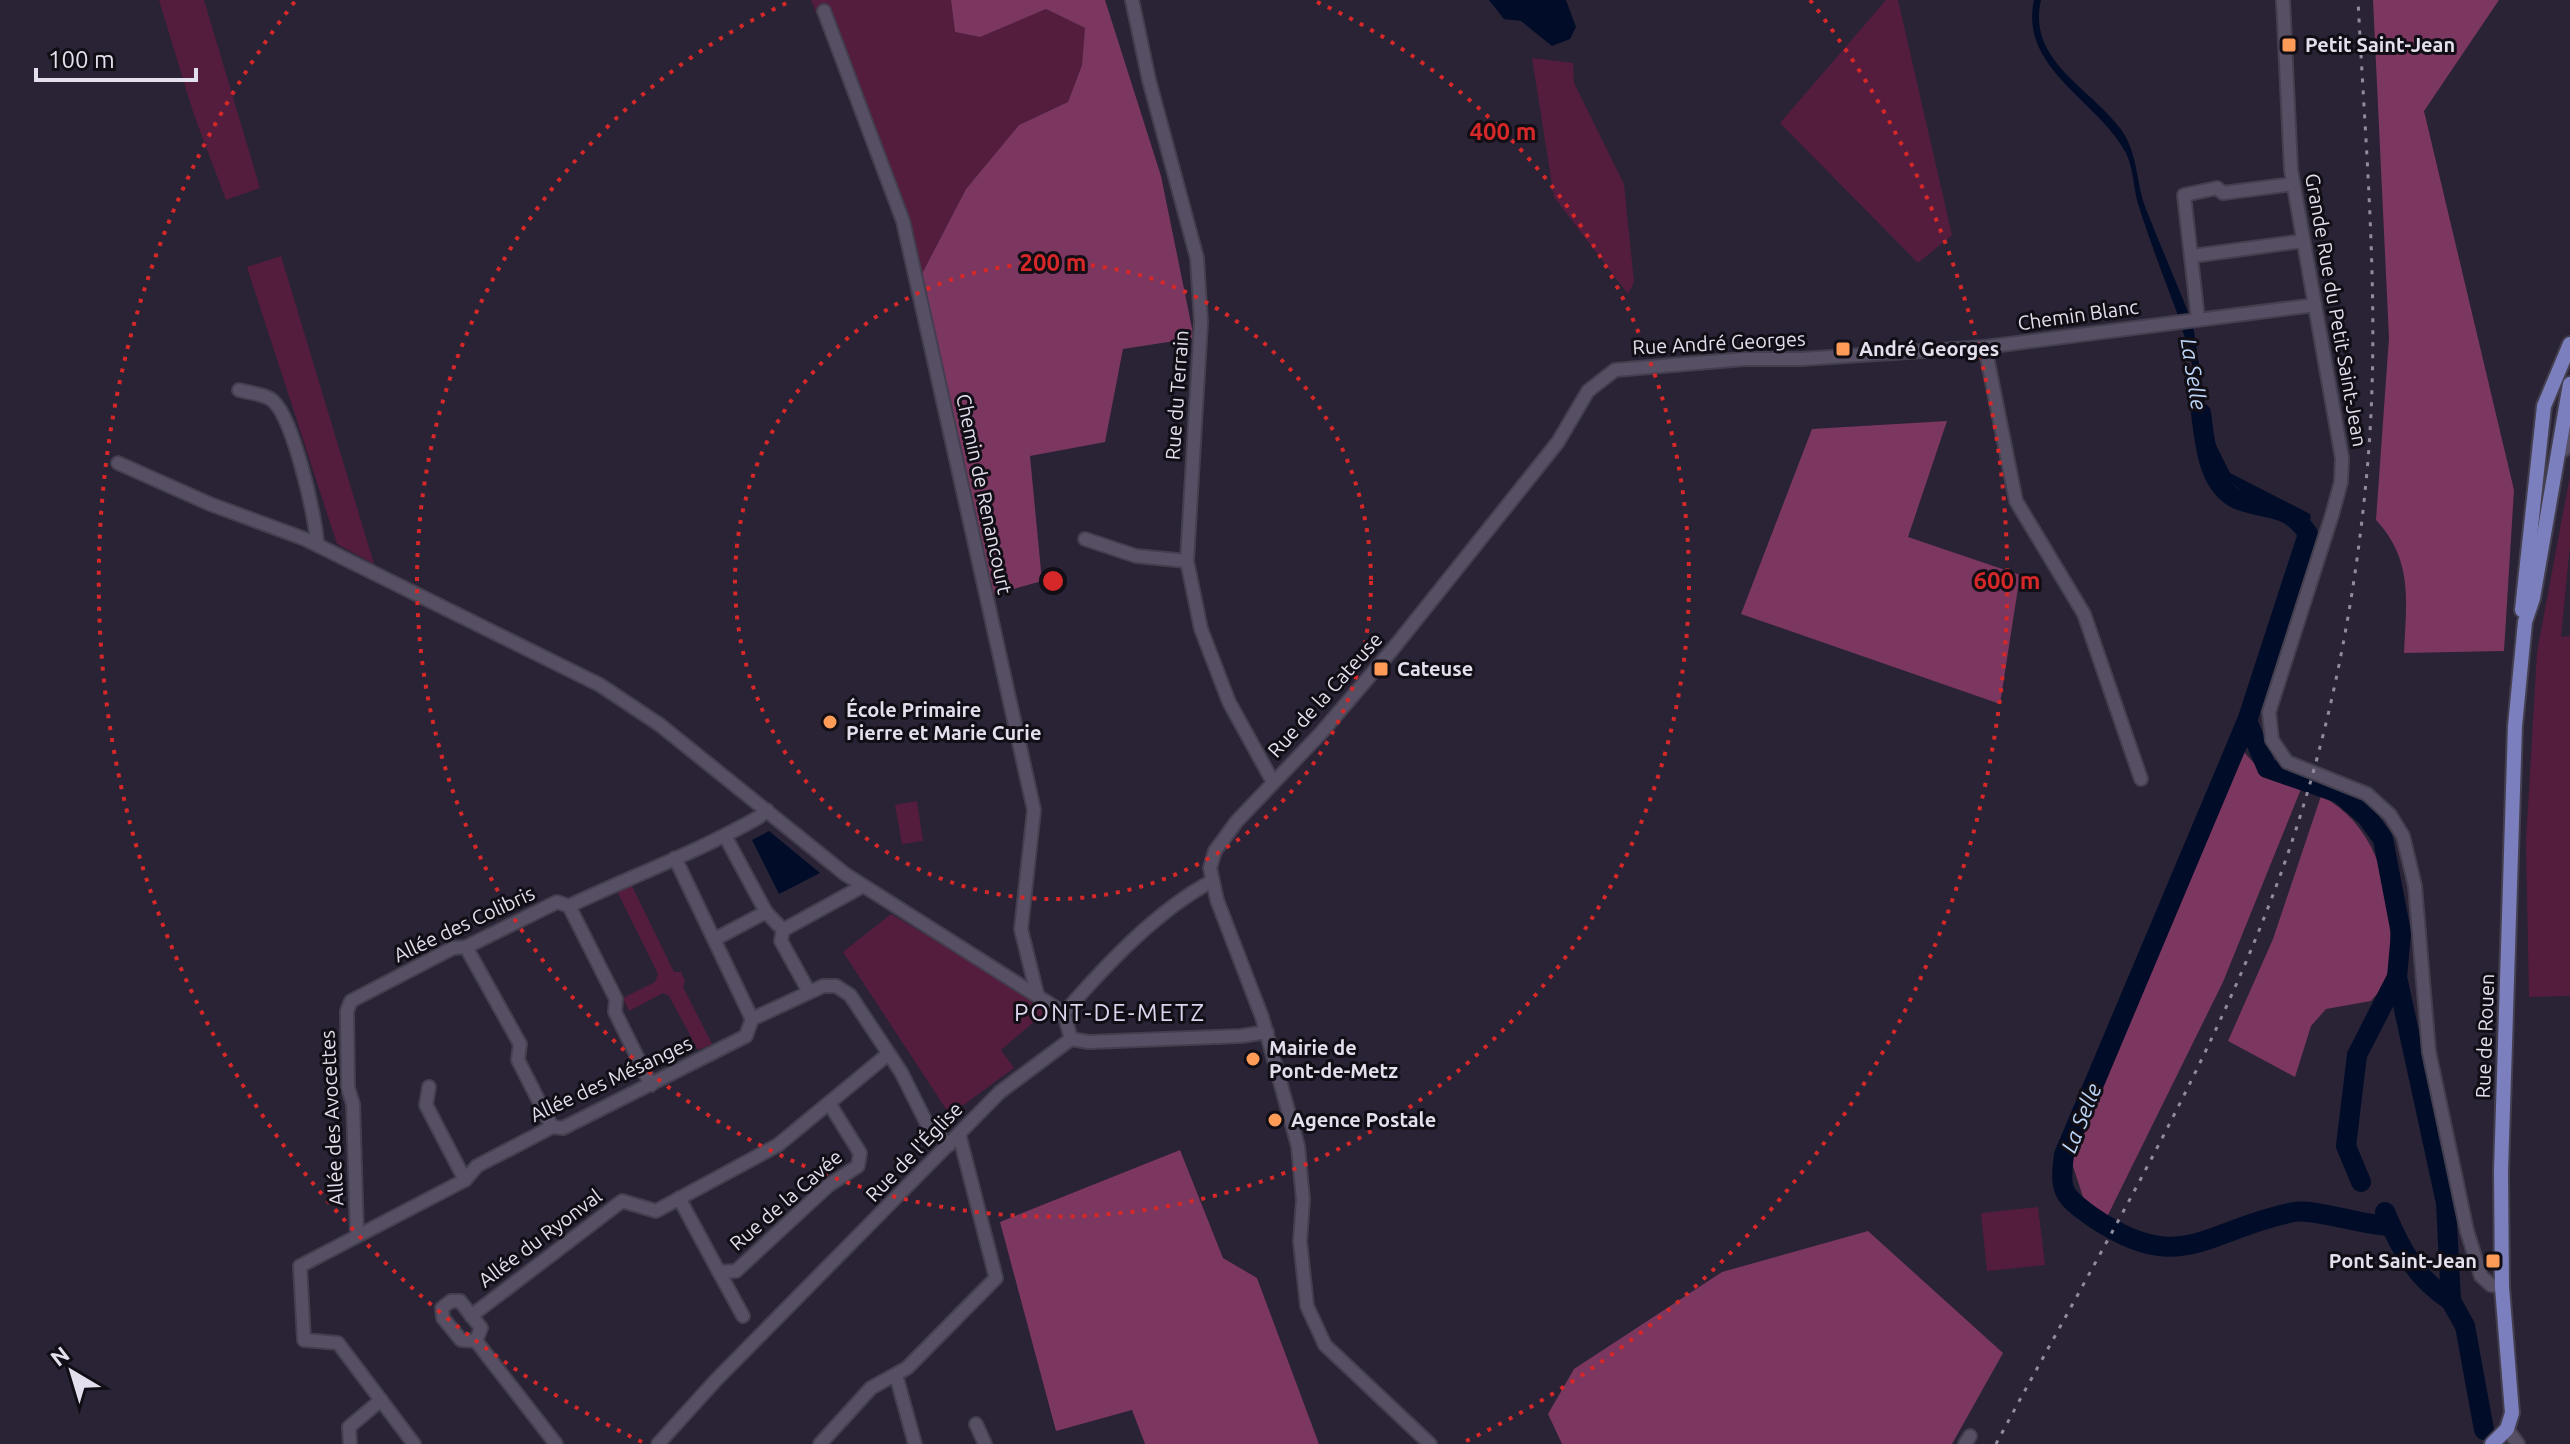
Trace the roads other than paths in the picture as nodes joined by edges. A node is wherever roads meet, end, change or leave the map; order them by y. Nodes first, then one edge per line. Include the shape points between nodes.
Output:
1 (1132, 0) edge
2 (2283, 0) edge
3 (824, 11) dead end
4 (2293, 184) junction
5 (2303, 241) junction
6 (2192, 256) junction
7 (2315, 305) junction
8 (2195, 319) junction
9 (2570, 344) edge
10 (1985, 347) junction
11 (1600, 379) joint
12 (2570, 384) edge
13 (239, 390) dead end
14 (2570, 428) edge
15 (118, 463) dead end
16 (2553, 487) junction
17 (1085, 539) dead end
18 (317, 544) junction
19 (1187, 561) junction
20 (2525, 622) junction
21 (2141, 779) dead end
22 (1273, 782) junction
23 (767, 810) junction
24 (725, 836) junction
25 (675, 858) junction
26 (1212, 881) junction
27 (863, 886) junction
28 (569, 906) junction
29 (766, 912) junction
30 (783, 930) junction
31 (715, 939) junction
32 (466, 947) junction
33 (808, 990) junction
34 (1037, 994) junction
35 (351, 1001) joint
36 (1064, 1013) junction
37 (752, 1019) junction
38 (1267, 1032) junction
39 (1071, 1039) junction
40 (887, 1055) junction
41 (651, 1085) junction
42 (429, 1087) dead end
43 (829, 1103) junction
44 (552, 1127) junction
45 (959, 1134) junction
46 (949, 1145) junction
47 (465, 1180) junction
48 (679, 1198) junction
49 (357, 1235) junction
50 (719, 1272) junction
51 (2502, 1287) junction
52 (471, 1316) junction
53 (743, 1316) dead end
54 (476, 1341) junction
55 (896, 1375) junction
56 (381, 1400) junction
57 (976, 1424) dead end
58 (2507, 1429) junction
59 (350, 1444) edge
60 (414, 1444) edge
61 (556, 1444) edge
62 (658, 1444) edge
63 (820, 1444) edge
64 (915, 1444) edge
65 (985, 1444) edge
66 (1430, 1444) edge
67 (2492, 1444) edge
68 (2518, 1444) edge

1 - 19 street, Rue du Terrain via 1197,258 1201,322
2 - 4 street, Grande Rue du Petit Saint-Jean
3 - 34 street, Chemin de Renancourt via 903,221 1034,810 1021,929
4 - 5 street, Grande Rue du Petit Saint-Jean
4 - 6 street via 2186,194
5 - 6 street
5 - 7 street, Grande Rue du Petit Saint-Jean
6 - 8 street
7 - 8 street, Chemin Blanc
7 - 51 street, Grande Rue du Petit Saint-Jean via 2341,446 2341,482 2273,695 2269,732 2287,762 2367,794 2403,836 2415,886 2426,1033 2467,1231 2483,1280
8 - 10 street, Chemin Blanc
9 - 20 main road, Rue de Rouen via 2544,406 2522,608
10 - 11 street, Rue André Georges via 1655,365 1615,370
10 - 21 street via 2016,501 2084,614
11 - 22 street, Rue de la Cateuse via 1558,442 1392,650
12 - 16 main road, Rue de Rouen
13 - 18 street via 272,399 286,417
14 - 16 street
15 - 18 street
16 - 20 main road, Rue de Rouen
17 - 19 street via 1136,556
18 - 23 street via 600,685
19 - 22 street, Rue du Terrain via 1206,644 1229,702
20 - 51 main road, Rue de Rouen via 2515,726 2501,1144
22 - 26 street, Rue de la Cateuse via 1215,851
23 - 24 street, Allée des Colibris
23 - 27 street
24 - 25 street, Allée des Colibris
24 - 29 street
25 - 28 street, Allée des Colibris
25 - 31 street
26 - 36 street via 1153,925
26 - 38 street
27 - 30 street
27 - 34 street
28 - 32 street, Allée des Colibris via 557,902
28 - 41 street
29 - 30 street
29 - 31 street
30 - 33 street via 781,941
31 - 37 street
32 - 35 street, Allée des Colibris via 453,948
32 - 44 street via 520,1044 518,1060
33 - 37 street, Allée des Mésanges
33 - 40 street via 836,986 850,995
34 - 36 street
35 - 49 street, Allée des Avocettes via 348,1073
36 - 39 street
37 - 41 street, Allée des Mésanges via 746,1036
38 - 39 street via 1212,1038
38 - 66 street via 1298,1146 1303,1279 1317,1333
39 - 45 street, Rue de l'Église via 1000,1092
40 - 43 street
40 - 46 street via 927,1124
41 - 44 street, Allée des Mésanges via 563,1128
42 - 47 street via 426,1105
43 - 48 street via 778,1145
43 - 50 street, Rue de la Cavée via 860,1153 858,1166 829,1185 736,1271
44 - 47 street, Allée des Mésanges via 477,1166
45 - 46 street, Rue de l'Église
45 - 55 street via 996,1278
46 - 62 street, Rue de l'Église
47 - 49 street, Allée des Mésanges
48 - 50 street, Rue de la Cavée
48 - 52 street, Allée du Ryonval via 656,1211 622,1201
49 - 56 street, Allée des Mésanges via 300,1266 304,1340 338,1343
50 - 53 street, Rue de la Cavée
51 - 58 main road, Rue de Rouen via 2512,1402
52 - 54 street, Allée du Ryonval via 481,1328
52 - 54 street, Allée du Ryonval via 460,1301 442,1308 443,1318 461,1340
54 - 61 street, Allée du Ryonval
55 - 63 street via 871,1388
55 - 64 street
56 - 59 street via 349,1427
56 - 60 street
57 - 65 street
58 - 67 main road
58 - 68 street

